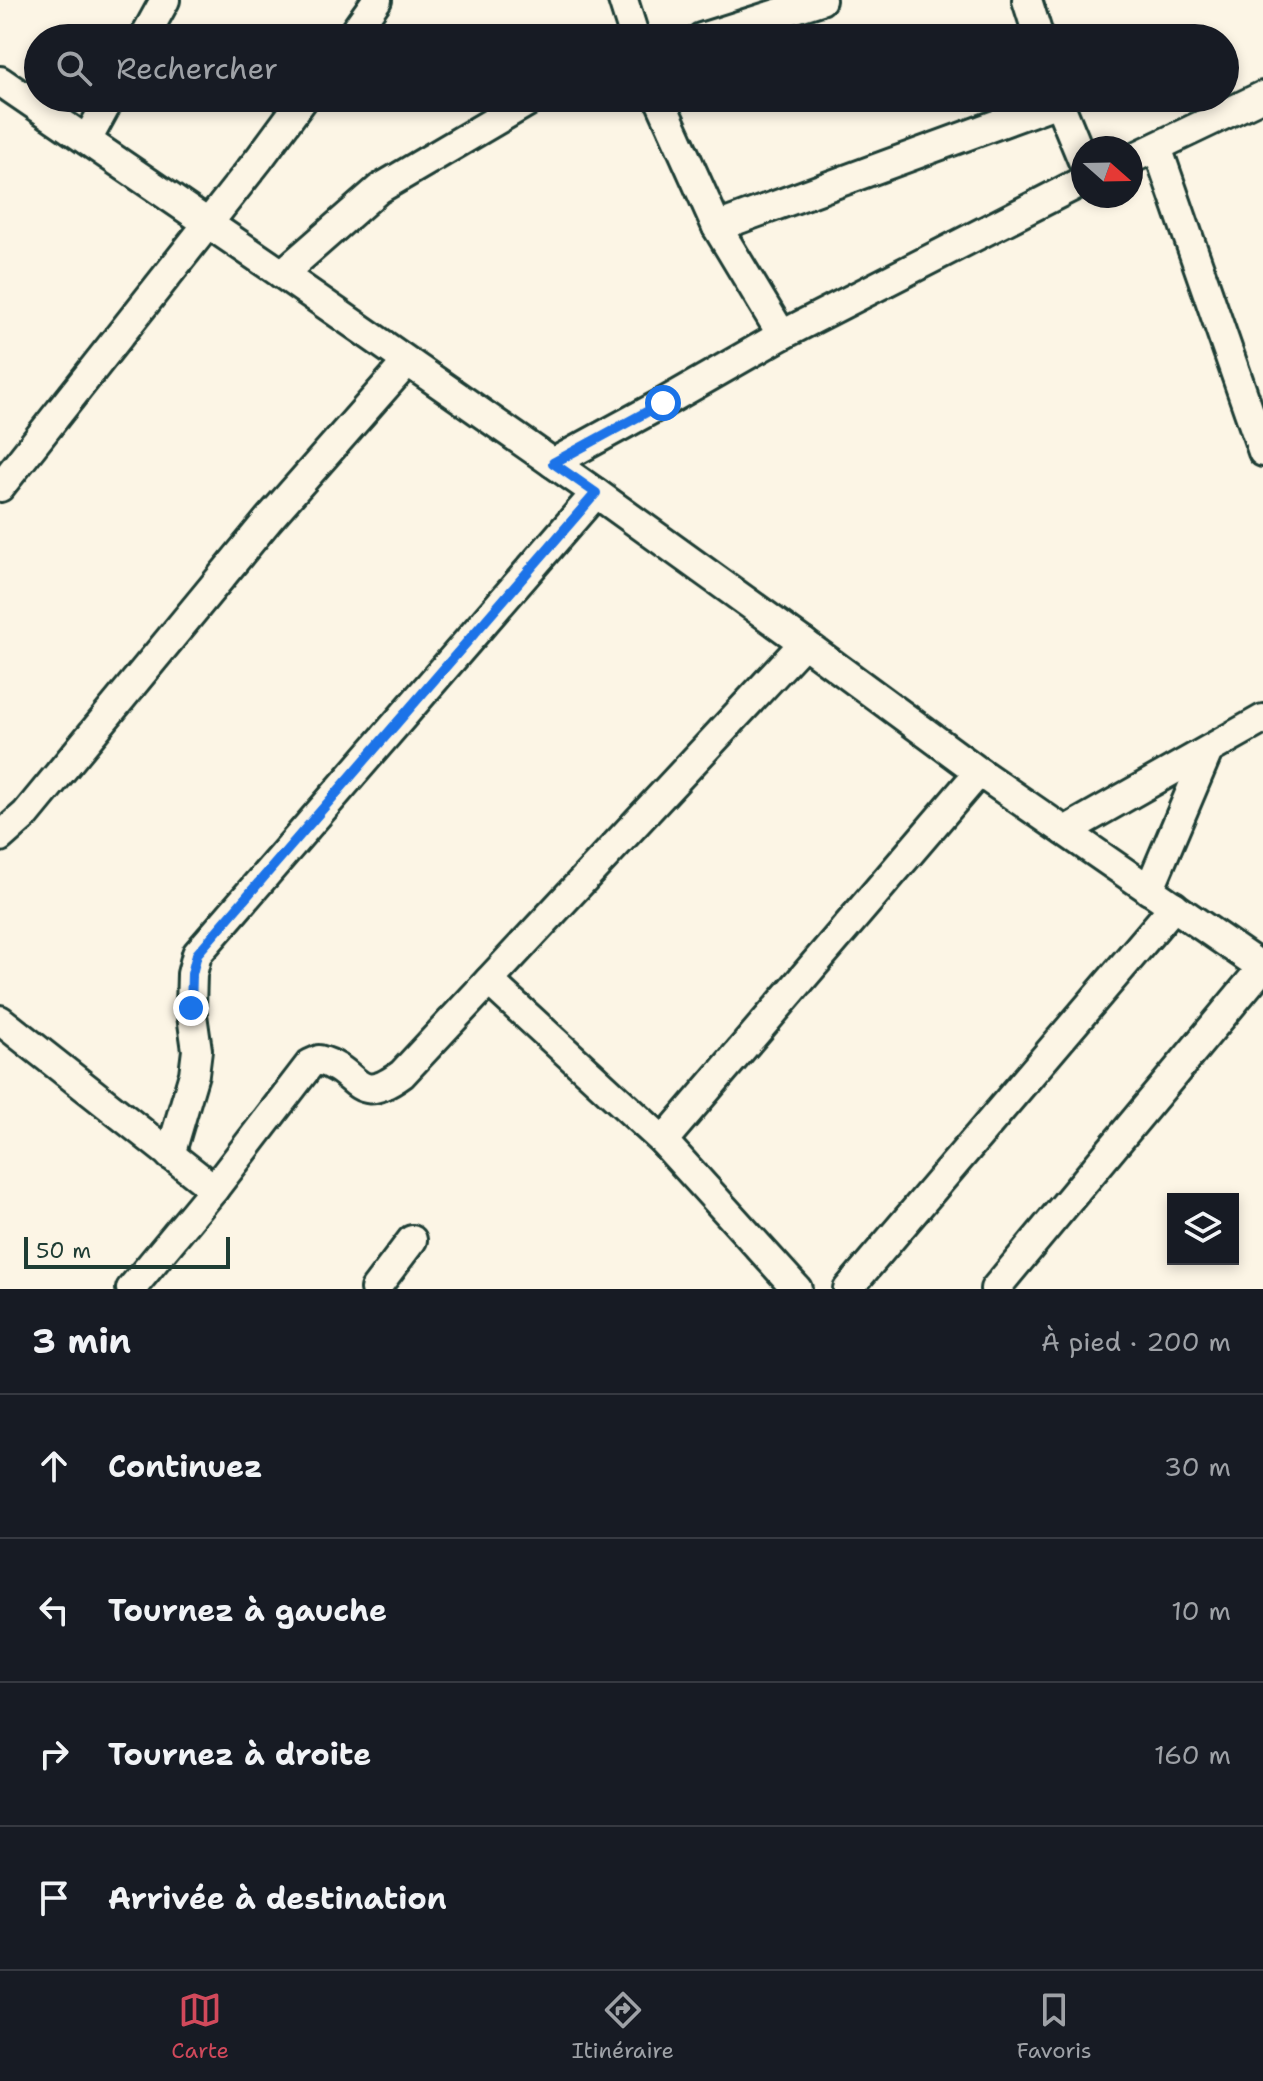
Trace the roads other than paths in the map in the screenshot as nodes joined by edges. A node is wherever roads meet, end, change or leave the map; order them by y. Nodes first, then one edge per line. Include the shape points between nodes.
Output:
1 (165, 0) edge
2 (377, 0) edge
3 (623, 0) edge
4 (821, 0) edge
5 (1027, 0) edge
6 (152, 24) edge
7 (360, 24) edge
8 (631, 24) edge
9 (745, 24) edge
10 (1035, 24) edge
11 (4, 91) edge
12 (1263, 96) edge
13 (24, 103) edge
14 (1239, 108) edge
15 (40, 112) edge
16 (102, 112) edge
17 (293, 112) edge
18 (510, 112) edge
19 (665, 112) edge
20 (1026, 112) edge
21 (1063, 112) edge
22 (1230, 112) edge
23 (1073, 136) edge
24 (87, 140) junction
25 (1157, 147) junction
26 (1143, 153) edge
27 (1071, 187) edge
28 (208, 223) junction
29 (717, 227) junction
30 (282, 274) junction
31 (782, 335) junction
32 (407, 362) junction
33 (1263, 452) edge
34 (553, 463) junction
35 (0, 487) edge
36 (596, 493) junction
37 (804, 643) junction
38 (1263, 719) edge
39 (1208, 751) junction
40 (979, 772) junction
41 (1065, 831) junction
42 (0, 837) edge
43 (1149, 890) junction
44 (1174, 906) junction
45 (1263, 968) edge
46 (489, 981) junction
47 (0, 1020) edge
48 (663, 1141) junction
49 (170, 1155) junction
50 (214, 1189) junction
51 (412, 1240) dead end
52 (862, 1284) edge
53 (131, 1289) edge
54 (375, 1289) edge
55 (797, 1289) edge
56 (995, 1289) edge

1 - 6 street
2 - 7 street
3 - 8 street
4 - 9 street
5 - 10 street
11 - 13 street
12 - 14 street
15 - 24 street
16 - 24 street
17 - 28 street
18 - 30 street via 379,189
19 - 29 street
20 - 29 street
21 - 23 street
22 - 25 street
24 - 28 street
25 - 26 street
25 - 33 street
27 - 31 street
28 - 30 street
28 - 35 street
29 - 31 street
30 - 32 street
31 - 34 street
32 - 34 street
32 - 42 street via 268,520 26,814
34 - 36 street
36 - 37 street
36 - 49 street via 197,954 191,1008 197,1050 194,1074
37 - 40 street
37 - 46 street
38 - 39 street
39 - 41 street
39 - 43 street
40 - 41 street
40 - 48 street
41 - 43 street
43 - 44 street
44 - 45 street
44 - 52 street
45 - 56 street
46 - 48 street
46 - 50 street via 385,1086 366,1089 330,1063 310,1064
47 - 49 street
48 - 55 street
49 - 50 street
50 - 53 street
51 - 54 street

